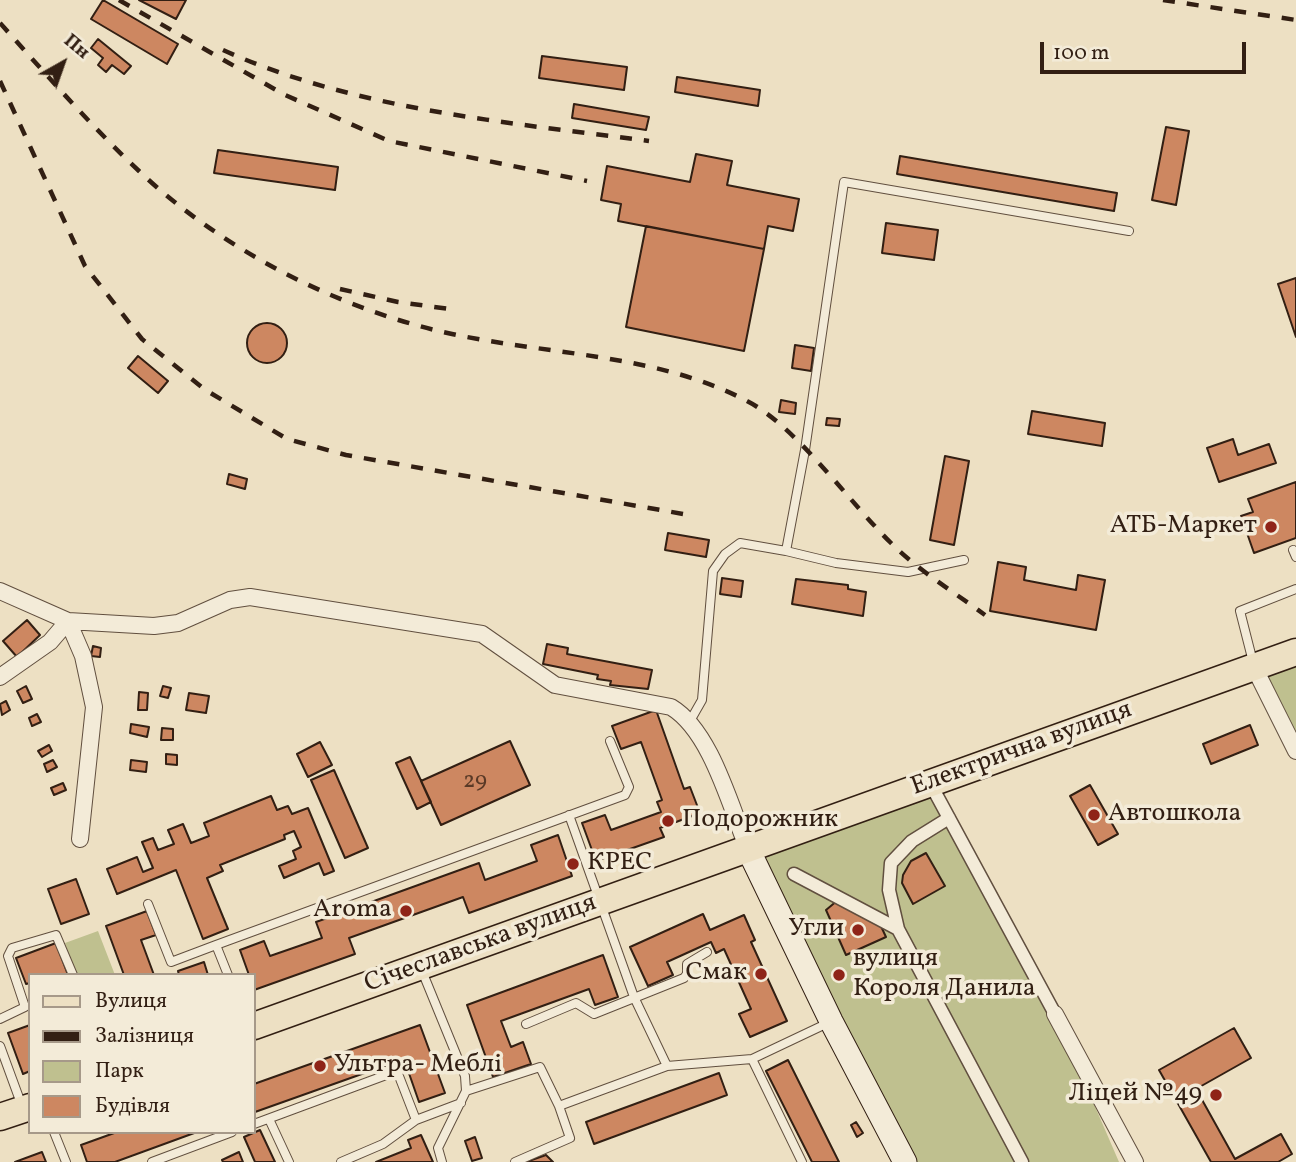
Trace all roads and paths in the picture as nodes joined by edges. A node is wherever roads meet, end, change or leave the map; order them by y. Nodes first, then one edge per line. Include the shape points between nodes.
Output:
1 (1129, 231) dead end
2 (786, 551) junction
3 (964, 560) dead end
4 (1296, 589) edge
5 (0, 591) edge
6 (68, 621) junction
7 (1296, 652) edge
8 (1254, 667) junction
9 (0, 677) edge
10 (690, 721) junction
11 (610, 741) dead end
12 (1296, 751) edge
13 (930, 783) junction
14 (569, 815) junction
15 (949, 818) junction
16 (80, 839) dead end
17 (748, 849) junction
18 (794, 874) dead end
19 (599, 903) junction
20 (148, 904) dead end
21 (898, 929) junction
22 (216, 945) junction
23 (707, 952) dead end
24 (420, 966) junction
25 (72, 973) edge
26 (227, 973) edge
27 (634, 998) junction
28 (1055, 1014) joint
29 (0, 1019) edge
30 (831, 1021) junction
31 (526, 1024) dead end
32 (256, 1025) edge
33 (0, 1046) edge
34 (752, 1059) junction
35 (667, 1066) junction
36 (466, 1091) junction
37 (461, 1103) junction
38 (559, 1106) junction
39 (18, 1111) edge
40 (269, 1119) junction
41 (415, 1120) junction
42 (256, 1123) edge
43 (55, 1134) edge
44 (227, 1134) edge
45 (66, 1162) edge
46 (152, 1162) edge
47 (289, 1162) edge
48 (341, 1162) edge
49 (442, 1162) edge
50 (514, 1162) edge
51 (802, 1162) edge
52 (905, 1162) edge
53 (1022, 1162) edge
54 (1135, 1162) edge

1 - 2 lane via 844,181
2 - 3 lane via 908,572
2 - 10 lane via 746,542 718,561 713,571 702,700
4 - 8 lane via 1240,611
5 - 6 street
6 - 9 street via 50,642
6 - 10 street via 178,623 230,600 250,597 468,631 492,638 555,685 671,707
6 - 16 street via 83,656 94,708
7 - 8 main road, Електрична вулиця
8 - 12 street
8 - 13 main road, Електрична вулиця
10 - 17 street via 706,747
11 - 14 lane via 628,792
13 - 15 street
13 - 17 main road, Електрична вулиця
14 - 19 lane
14 - 22 lane
15 - 21 street via 912,841 891,863 889,890
15 - 28 street
17 - 19 main road, Січеславська вулиця
17 - 30 main road
18 - 21 street
19 - 24 main road, Січеславська вулиця
19 - 27 lane
20 - 22 lane via 171,962
21 - 53 street
22 - 26 lane
23 - 27 lane via 687,964 684,978
24 - 32 main road, Січеславська вулиця
24 - 36 lane via 465,1076
25 - 29 lane via 56,935 12,948 8,957 25,1007
27 - 31 lane via 594,1014 576,1003
27 - 35 lane
28 - 54 street
30 - 34 lane
30 - 52 main road
33 - 39 lane
34 - 35 lane
34 - 51 lane
35 - 38 lane
36 - 37 lane
36 - 38 lane via 540,1067
37 - 41 lane
37 - 49 lane via 438,1148
38 - 50 lane via 570,1138
40 - 41 lane via 397,1071
40 - 42 lane
40 - 47 lane
41 - 48 lane via 383,1144
43 - 45 lane
44 - 46 lane

